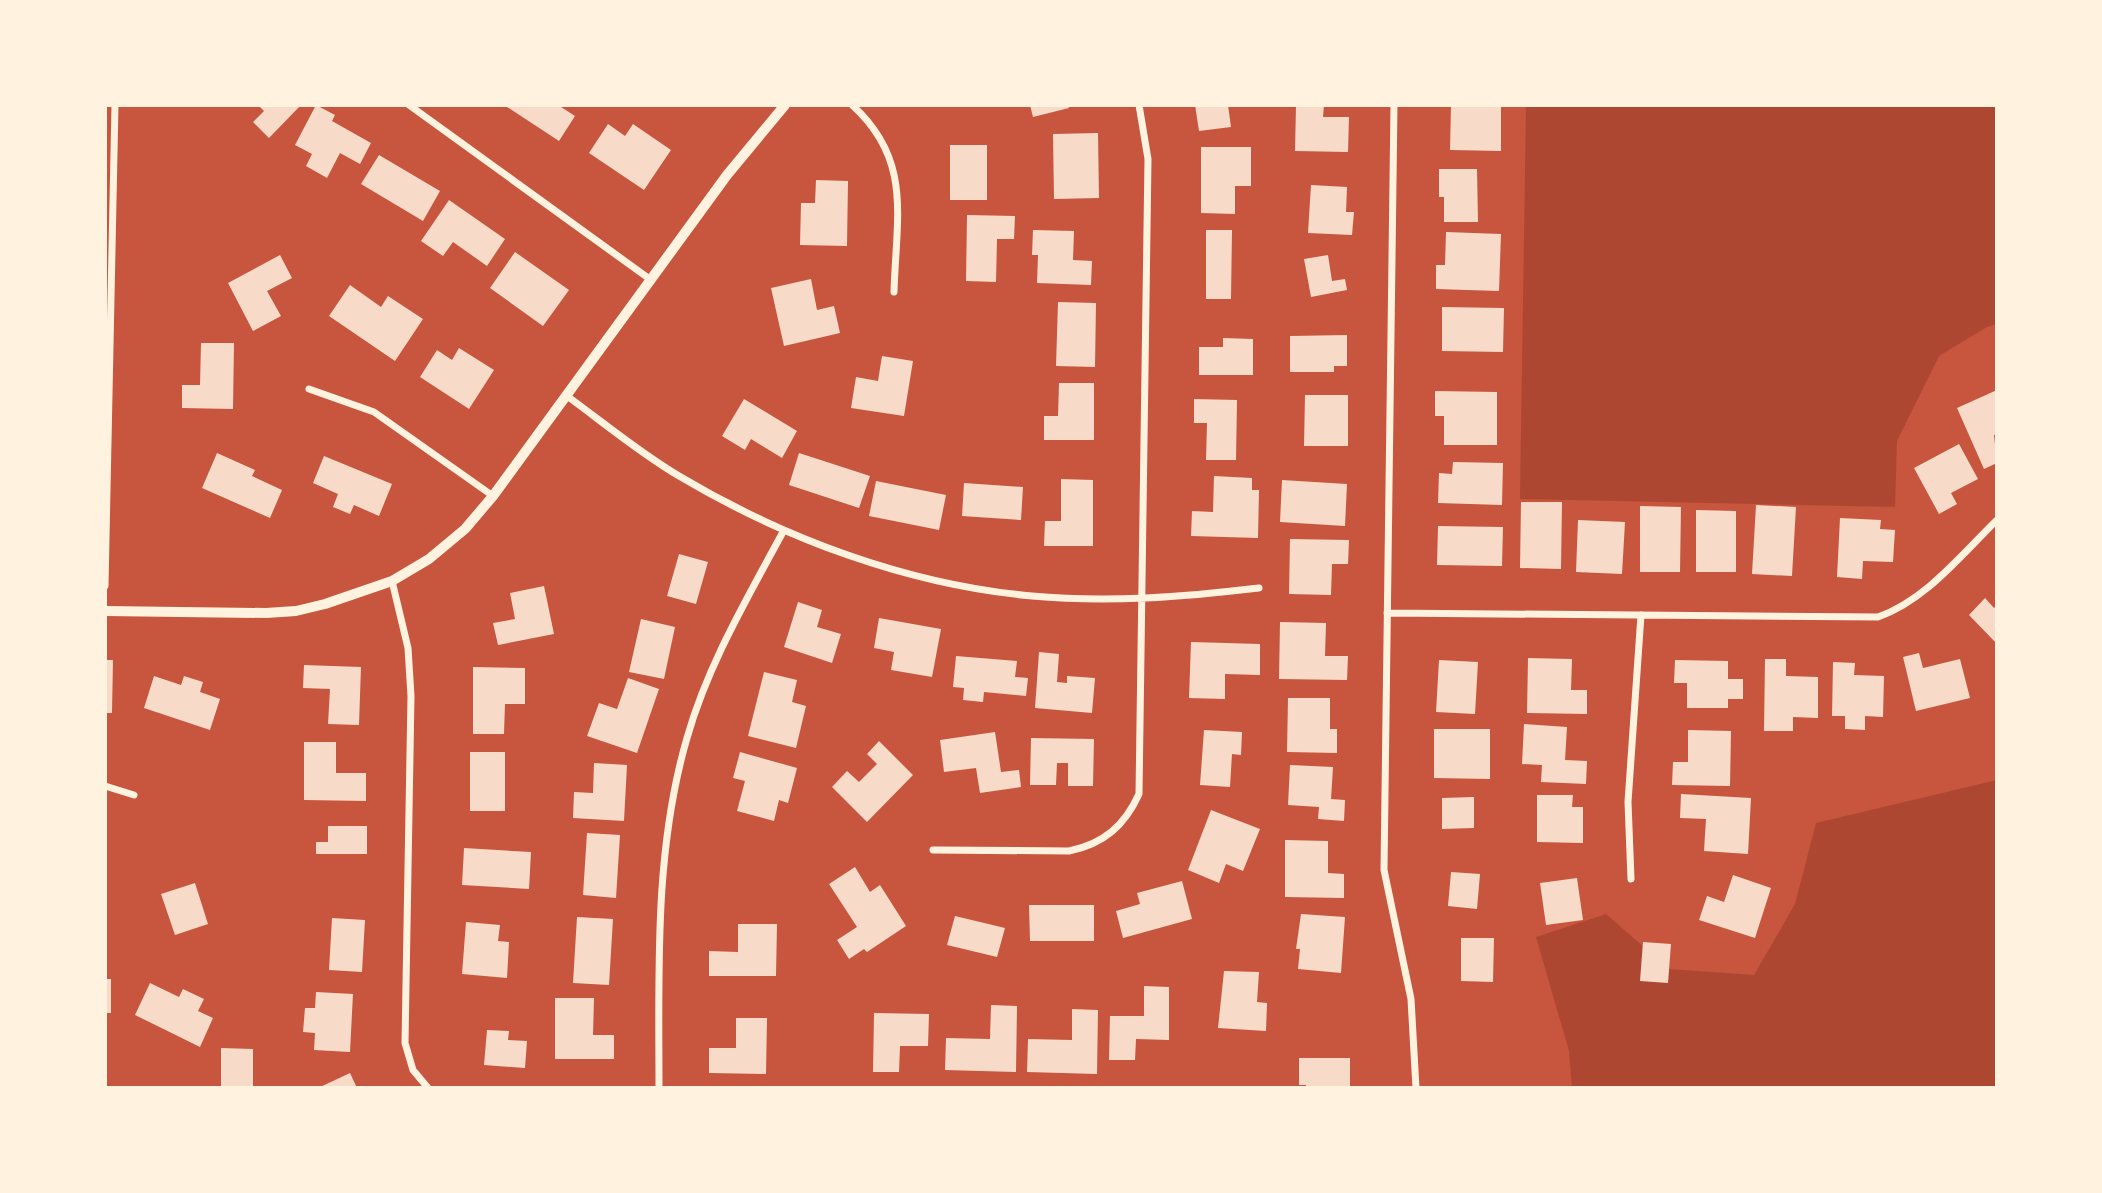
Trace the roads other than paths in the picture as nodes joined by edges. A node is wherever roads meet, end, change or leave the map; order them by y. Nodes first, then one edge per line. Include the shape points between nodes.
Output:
1 (115, 105) edge
2 (409, 105) edge
3 (785, 105) edge
4 (852, 105) edge
5 (1139, 105) edge
6 (1394, 105) edge
7 (651, 280) junction
8 (894, 292) dead end
9 (107, 341) edge
10 (309, 389) dead end
11 (567, 396) junction
12 (493, 496) junction
13 (1997, 520) edge
14 (784, 530) junction
15 (392, 581) junction
16 (105, 586) edge
17 (1259, 588) dead end
18 (1144, 599) junction
19 (105, 611) edge
20 (1387, 613) junction
21 (1641, 615) junction
22 (105, 786) edge
23 (134, 795) dead end
24 (933, 850) dead end
25 (1631, 879) dead end
26 (428, 1088) edge
27 (659, 1088) edge
28 (1416, 1088) edge

1 - 9 street
2 - 7 street
3 - 7 street
4 - 8 street via 873,124 893,164 897,187
5 - 18 street via 1149,159
6 - 20 street
7 - 11 street
9 - 16 street
10 - 12 street via 374,412
11 - 12 street
11 - 14 street via 678,475
12 - 15 street via 465,529 429,559
13 - 21 street via 1917,598 1878,617
14 - 18 street via 937,580 1034,596
14 - 27 street via 707,679 676,786 659,909
15 - 19 street via 296,611
15 - 26 street via 408,648 411,696 405,1043 412,1070
17 - 18 street
18 - 24 street via 1139,794 1111,834 1082,849
20 - 21 street
20 - 28 street via 1384,870 1411,999
21 - 25 street via 1628,802
22 - 23 street

